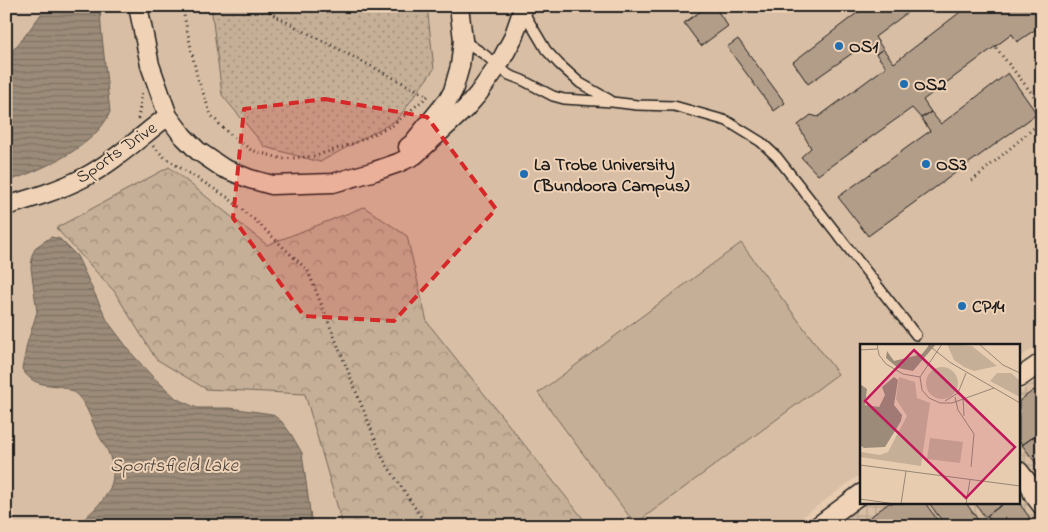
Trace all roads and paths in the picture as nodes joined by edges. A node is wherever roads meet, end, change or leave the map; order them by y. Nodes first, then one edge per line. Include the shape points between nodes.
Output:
1 (138, 6) edge
2 (182, 6) edge
3 (261, 6) edge
4 (459, 6) edge
5 (522, 8) edge
6 (463, 40) junction
7 (996, 48) dead end
8 (498, 66) junction
9 (612, 102) junction
10 (1042, 106) edge
11 (168, 116) junction
12 (1042, 121) edge
13 (142, 135) junction
14 (375, 171) junction
15 (972, 181) dead end
16 (6, 206) edge
17 (916, 335) dead end
18 (1042, 362) edge
19 (1020, 377) edge
20 (1020, 472) edge
21 (860, 495) edge
22 (1042, 506) edge
23 (427, 526) edge
24 (818, 526) edge

1 - 11 street via 150,65
2 - 3 path via 197,76 211,115 251,150 283,159 315,156 355,143 393,124 428,96 277,18
4 - 6 street
5 - 8 street via 513,38
5 - 9 lane via 546,50 559,64 580,84
6 - 8 lane
6 - 14 street via 460,66 448,100 412,144
7 - 10 path
8 - 9 lane via 508,75 552,96
8 - 14 street via 466,108 415,155
9 - 17 lane via 674,106 727,121 760,142 777,157
11 - 13 street, Sports Drive
11 - 14 street via 198,151 223,168 272,185 333,183
12 - 15 path
13 - 16 street, Sports Drive via 87,176
13 - 23 path via 164,158 227,197 308,271 382,459
18 - 19 street
20 - 22 street
21 - 24 street

